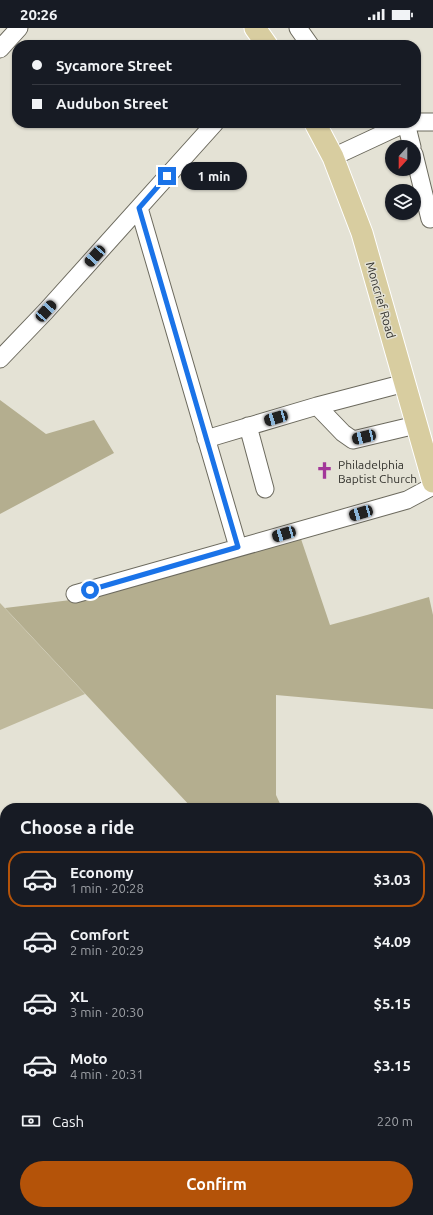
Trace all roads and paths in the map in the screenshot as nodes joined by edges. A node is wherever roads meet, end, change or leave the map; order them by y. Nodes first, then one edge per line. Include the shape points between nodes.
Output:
1 (20, 28) edge
2 (255, 28) edge
3 (298, 28) edge
4 (263, 40) edge
5 (306, 40) edge
6 (0, 49) edge
7 (421, 122) edge
8 (433, 122) edge
9 (211, 128) edge
10 (318, 128) edge
11 (395, 128) edge
12 (407, 128) edge
13 (410, 140) edge
14 (333, 157) junction
15 (419, 176) edge
16 (139, 208) junction
17 (430, 219) dead end
18 (0, 359) edge
19 (405, 383) junction
20 (317, 406) junction
21 (248, 426) junction
22 (416, 426) junction
23 (206, 439) junction
24 (433, 482) edge
25 (433, 486) edge
26 (265, 489) dead end
27 (238, 547) junction
28 (75, 594) dead end

1 - 6 street
2 - 4 main road
3 - 5 street
7 - 8 street
9 - 16 street
10 - 14 main road, Moncrief Road
11 - 14 street
12 - 13 street
14 - 19 main road, Moncrief Road via 362,233
15 - 17 street
16 - 18 street
16 - 23 street
19 - 20 street
19 - 22 main road, Moncrief Road
20 - 21 street
20 - 22 street via 353,440
21 - 23 street
21 - 26 street
22 - 24 main road, Moncrief Road
23 - 27 street
25 - 27 street via 407,500
27 - 28 street

